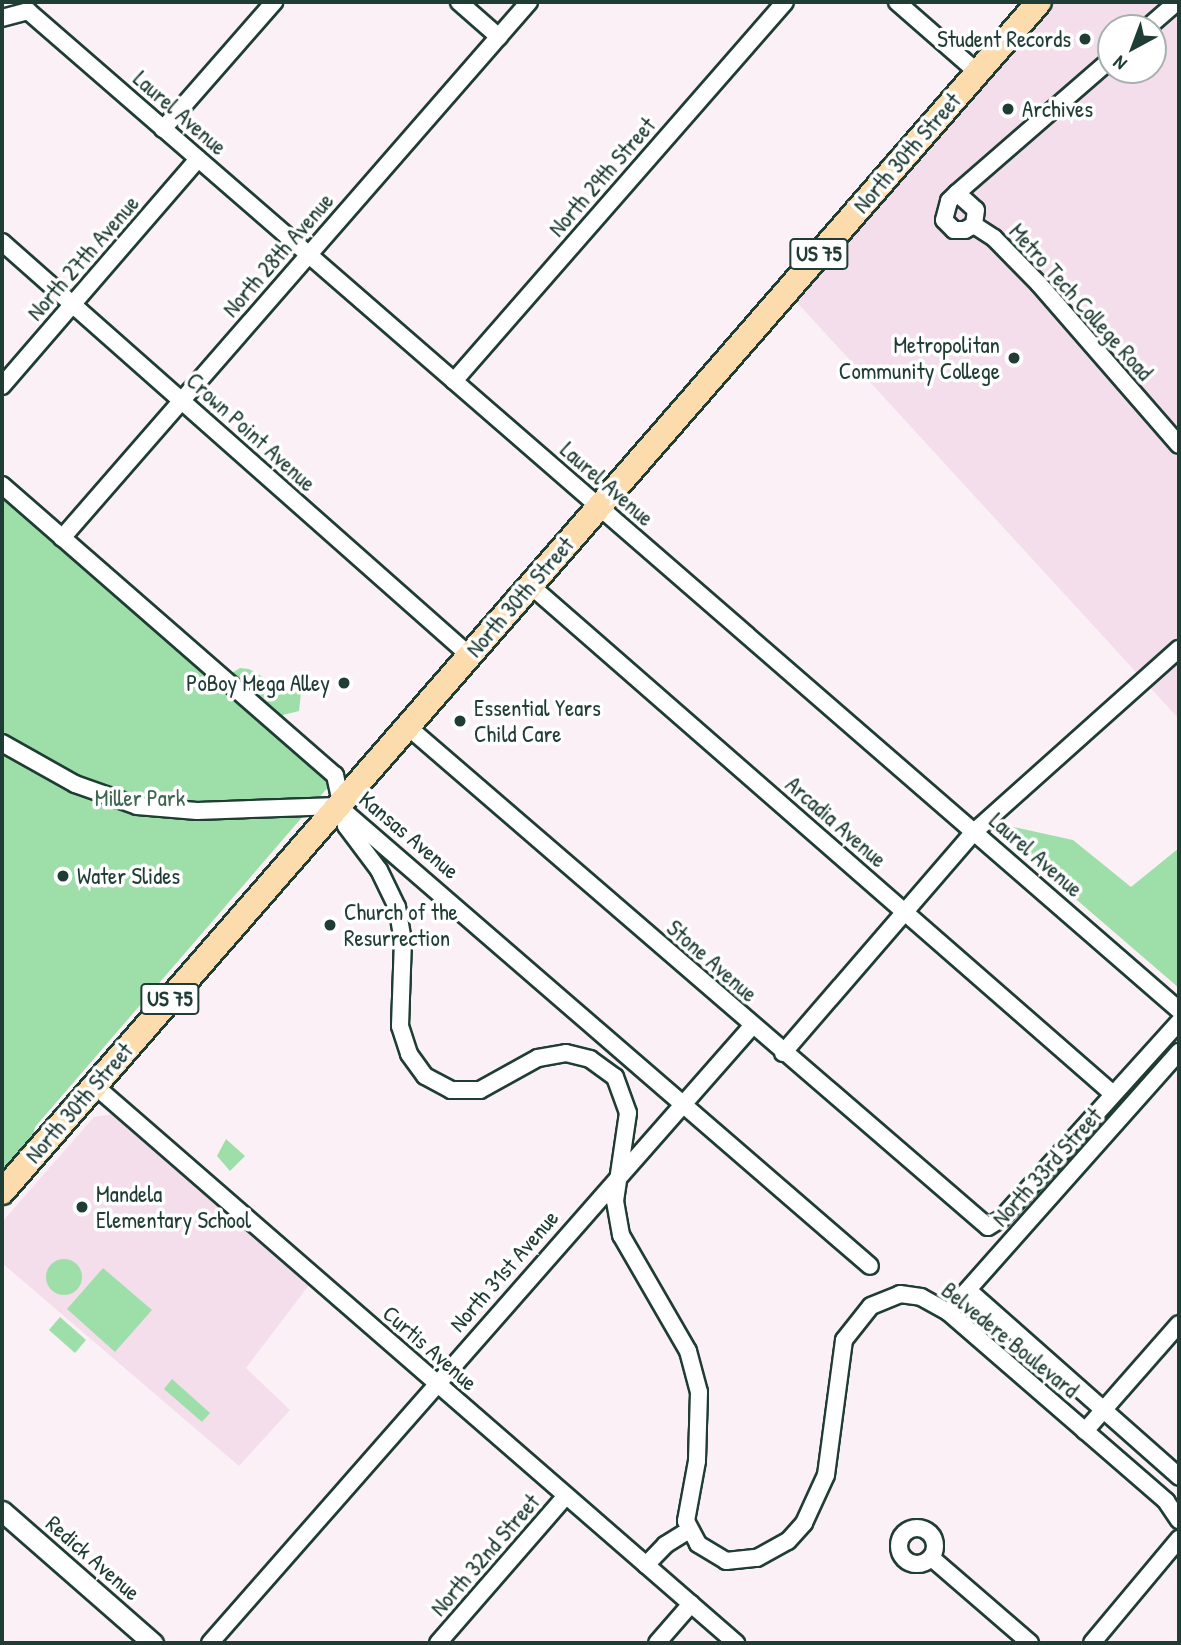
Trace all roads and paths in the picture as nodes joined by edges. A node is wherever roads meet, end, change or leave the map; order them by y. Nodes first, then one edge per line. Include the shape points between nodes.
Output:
1 (19, 2) edge
2 (274, 2) edge
3 (459, 2) edge
4 (529, 2) edge
5 (785, 2) edge
6 (897, 2) edge
7 (1039, 2) edge
8 (4, 19) edge
9 (499, 37) junction
10 (1097, 71) edge
11 (977, 72) junction
12 (163, 129) junction
13 (198, 159) junction
14 (957, 193) junction
15 (974, 225) junction
16 (2, 242) edge
17 (308, 255) junction
18 (73, 304) junction
19 (454, 382) junction
20 (2, 386) edge
21 (182, 400) junction
22 (1174, 439) edge
23 (2, 485) edge
24 (598, 507) junction
25 (62, 538) junction
26 (530, 585) junction
27 (1179, 649) edge
28 (470, 654) junction
29 (407, 726) junction
30 (2, 743) edge
31 (338, 806) junction
32 (974, 832) junction
33 (905, 913) junction
34 (1179, 1010) edge
35 (1179, 1022) edge
36 (752, 1026) junction
37 (1179, 1052) edge
38 (783, 1053) junction
39 (94, 1085) junction
40 (1112, 1093) junction
41 (684, 1103) junction
42 (620, 1174) junction
43 (2, 1192) edge
44 (988, 1227) joint
45 (870, 1266) dead end
46 (968, 1290) junction
47 (948, 1312) junction
48 (1179, 1324) edge
49 (436, 1384) junction
50 (1104, 1409) junction
51 (1085, 1431) junction
52 (1179, 1477) edge
53 (566, 1496) junction
54 (2, 1511) edge
55 (1179, 1520) edge
56 (688, 1530) junction
57 (1179, 1539) edge
58 (933, 1560) dead end
59 (646, 1565) junction
60 (691, 1604) junction
61 (153, 1643) edge
62 (210, 1643) edge
63 (438, 1643) edge
64 (657, 1643) edge
65 (736, 1643) edge
66 (1030, 1643) edge
67 (1091, 1643) edge

1 - 8 street
2 - 12 street
3 - 9 street
4 - 9 street, North 28th Avenue
5 - 19 street, North 29th Street
6 - 11 street
7 - 11 highway, North 30th Street / US 75
8 - 12 street, Laurel Avenue via 28,11
9 - 17 street, North 28th Avenue
10 - 14 street, Metro Tech College Road
11 - 24 highway, North 30th Street / US 75
12 - 13 street, Laurel Avenue
13 - 17 street, Laurel Avenue
13 - 18 street, North 27th Avenue
14 - 15 street, Metro Tech College Road via 976,210
14 - 15 street, Metro Tech College Road via 944,210 944,220 954,230
15 - 22 street, Metro Tech College Road via 995,238 1039,284
16 - 18 street, Crown Point Avenue
17 - 19 street, Laurel Avenue
17 - 21 street, North 28th Avenue
18 - 20 street, North 27th Avenue
18 - 21 street, Crown Point Avenue
19 - 24 street, Laurel Avenue
21 - 25 street, North 28th Avenue
21 - 28 street, Crown Point Avenue
23 - 25 street, Kansas Avenue
24 - 26 highway, North 30th Street / US 75
24 - 32 street, Laurel Avenue
25 - 31 street, Kansas Avenue via 328,768 336,777
26 - 28 highway, North 30th Street / US 75
26 - 33 street, Arcadia Avenue
27 - 32 street
28 - 29 highway, North 30th Street / US 75
29 - 31 highway, North 30th Street / US 75
29 - 36 street, Stone Avenue
30 - 31 street via 75,784 137,806 197,811
31 - 39 highway, North 30th Street / US 75
31 - 41 street, Kansas Avenue
31 - 42 street via 349,834 379,870 397,907 403,940 400,1026 415,1064 436,1084 467,1091 493,1085 527,1063 553,1054 573,1054 600,1064 615,1077 627,1102
32 - 33 street
32 - 34 street, Laurel Avenue
33 - 38 street
33 - 40 street, Arcadia Avenue
35 - 40 street, North 33rd Street
36 - 38 street, Stone Avenue
36 - 41 street, North 31st Avenue
37 - 46 street, North 33rd Street
38 - 44 street, Stone Avenue
39 - 43 highway, North 30th Street / US 75
39 - 49 street, Curtis Avenue
40 - 44 street, North 33rd Street via 1001,1219
41 - 42 street, North 31st Avenue
41 - 45 street, Kansas Avenue
42 - 49 street, North 31st Avenue
42 - 56 street via 615,1210 626,1249 688,1351 699,1392 700,1432
46 - 47 street, North 33rd Street
46 - 50 street
47 - 51 street, Belvedere Boulevard
47 - 56 street, Belvedere Boulevard via 921,1297 889,1296 871,1307 848,1332 837,1372 826,1475 811,1511 788,1541 767,1556 726,1561 698,1544
48 - 50 street
49 - 53 street, Curtis Avenue
49 - 62 street, North 31st Avenue
50 - 51 street
50 - 52 street
51 - 55 street, Belvedere Boulevard via 1166,1501
53 - 59 street, Curtis Avenue
53 - 63 street, North 32nd Street
54 - 61 street, Redick Avenue
56 - 59 street
57 - 67 street
58 - 66 street
59 - 60 street, Curtis Avenue
60 - 64 street
60 - 65 street, Curtis Avenue

